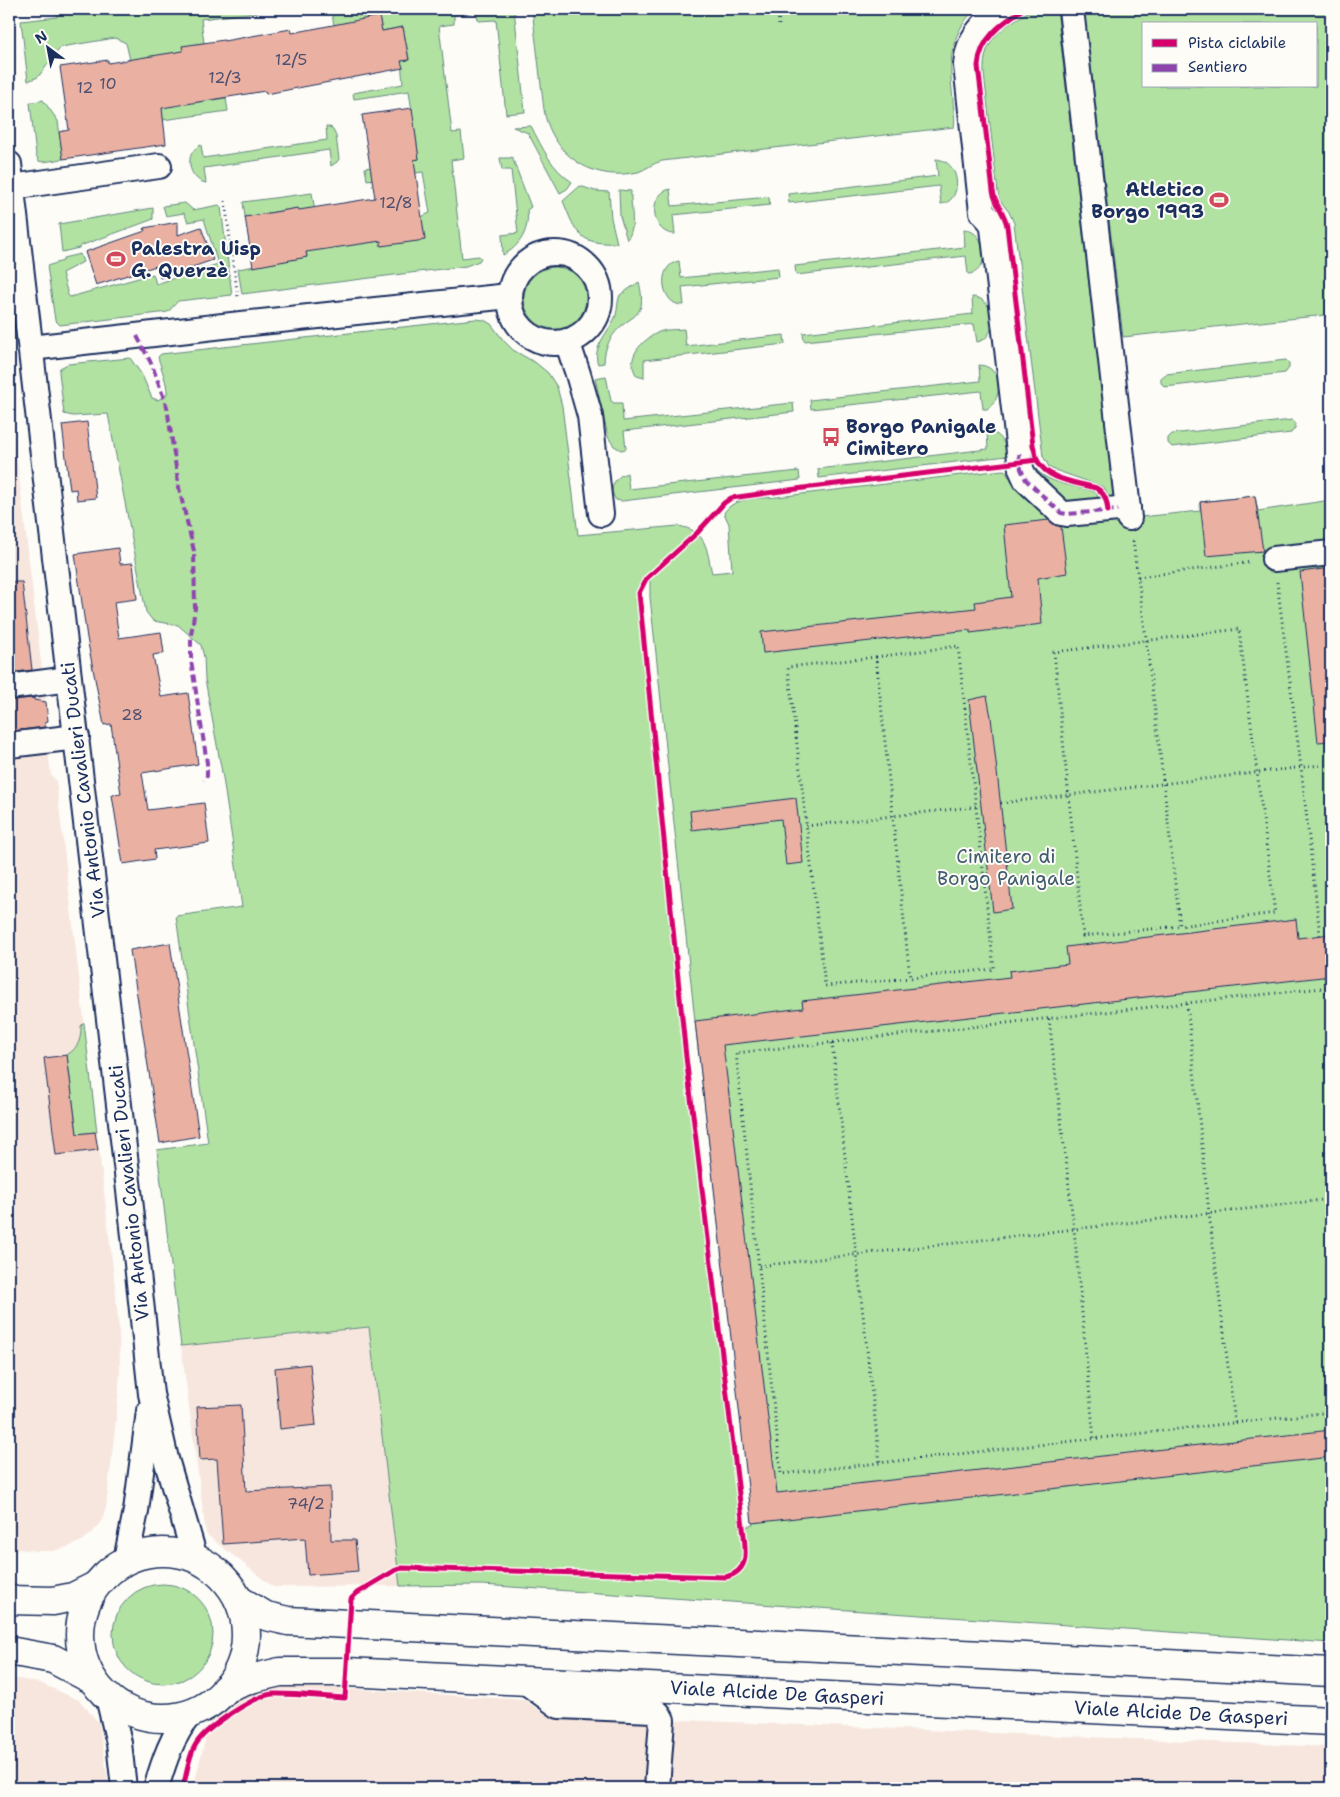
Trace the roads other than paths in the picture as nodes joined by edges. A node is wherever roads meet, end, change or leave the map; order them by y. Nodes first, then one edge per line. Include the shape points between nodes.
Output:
1 (1002, 9) edge
2 (1071, 9) edge
3 (9, 164) edge
4 (159, 166) dead end
5 (12, 187) junction
6 (509, 296) junction
7 (567, 341) junction
8 (30, 348) junction
9 (602, 514) dead end
10 (1331, 553) edge
11 (1274, 560) road end
12 (69, 679) junction
13 (9, 687) edge
14 (77, 737) junction
15 (9, 745) edge
16 (151, 1394) junction
17 (195, 1558) junction
18 (126, 1560) junction
19 (95, 1586) junction
20 (9, 1600) edge
21 (239, 1600) junction
22 (9, 1650) edge
23 (1331, 1672) edge
24 (523, 1680) junction
25 (100, 1688) junction
26 (225, 1690) junction
27 (190, 1714) junction
28 (1331, 1721) edge
29 (124, 1788) edge
30 (156, 1788) edge
31 (657, 1788) edge

1 - 2 street via 978,30 966,59 982,212 993,228 1021,469 1026,480 1061,512 1125,512
3 - 5 street, Via Antonio Cavalieri Ducati
4 - 5 street
5 - 8 street, Via Antonio Cavalieri Ducati
6 - 7 street via 512,314 528,335 547,342
6 - 7 street via 513,279 537,256 554,252 584,263 596,279 599,306 597,315 586,330
6 - 8 street
7 - 9 street via 590,416
8 - 12 street, Via Antonio Cavalieri Ducati
10 - 11 street
12 - 13 street
12 - 14 street, Via Antonio Cavalieri Ducati
14 - 15 street
14 - 16 street, Via Antonio Cavalieri Ducati
16 - 17 street, Via Antonio Cavalieri Ducati
16 - 18 street, Via Antonio Cavalieri Ducati
17 - 18 main road via 178,1552 160,1552
17 - 21 main road via 228,1582
18 - 19 main road
19 - 20 main road via 73,1597 53,1601
19 - 25 main road via 84,1608 80,1632 86,1665
21 - 23 main road via 266,1616 288,1621
21 - 26 main road via 244,1615 245,1646 241,1662
22 - 25 main road via 53,1659
24 - 26 main road, Viale Alcide De Gasperi via 280,1672
24 - 28 main road, Viale Alcide De Gasperi
24 - 31 street via 559,1706 653,1710 658,1713 662,1720
25 - 27 main road via 124,1708 142,1715 160,1718
25 - 29 street via 119,1743
26 - 27 main road
27 - 30 street via 178,1728

